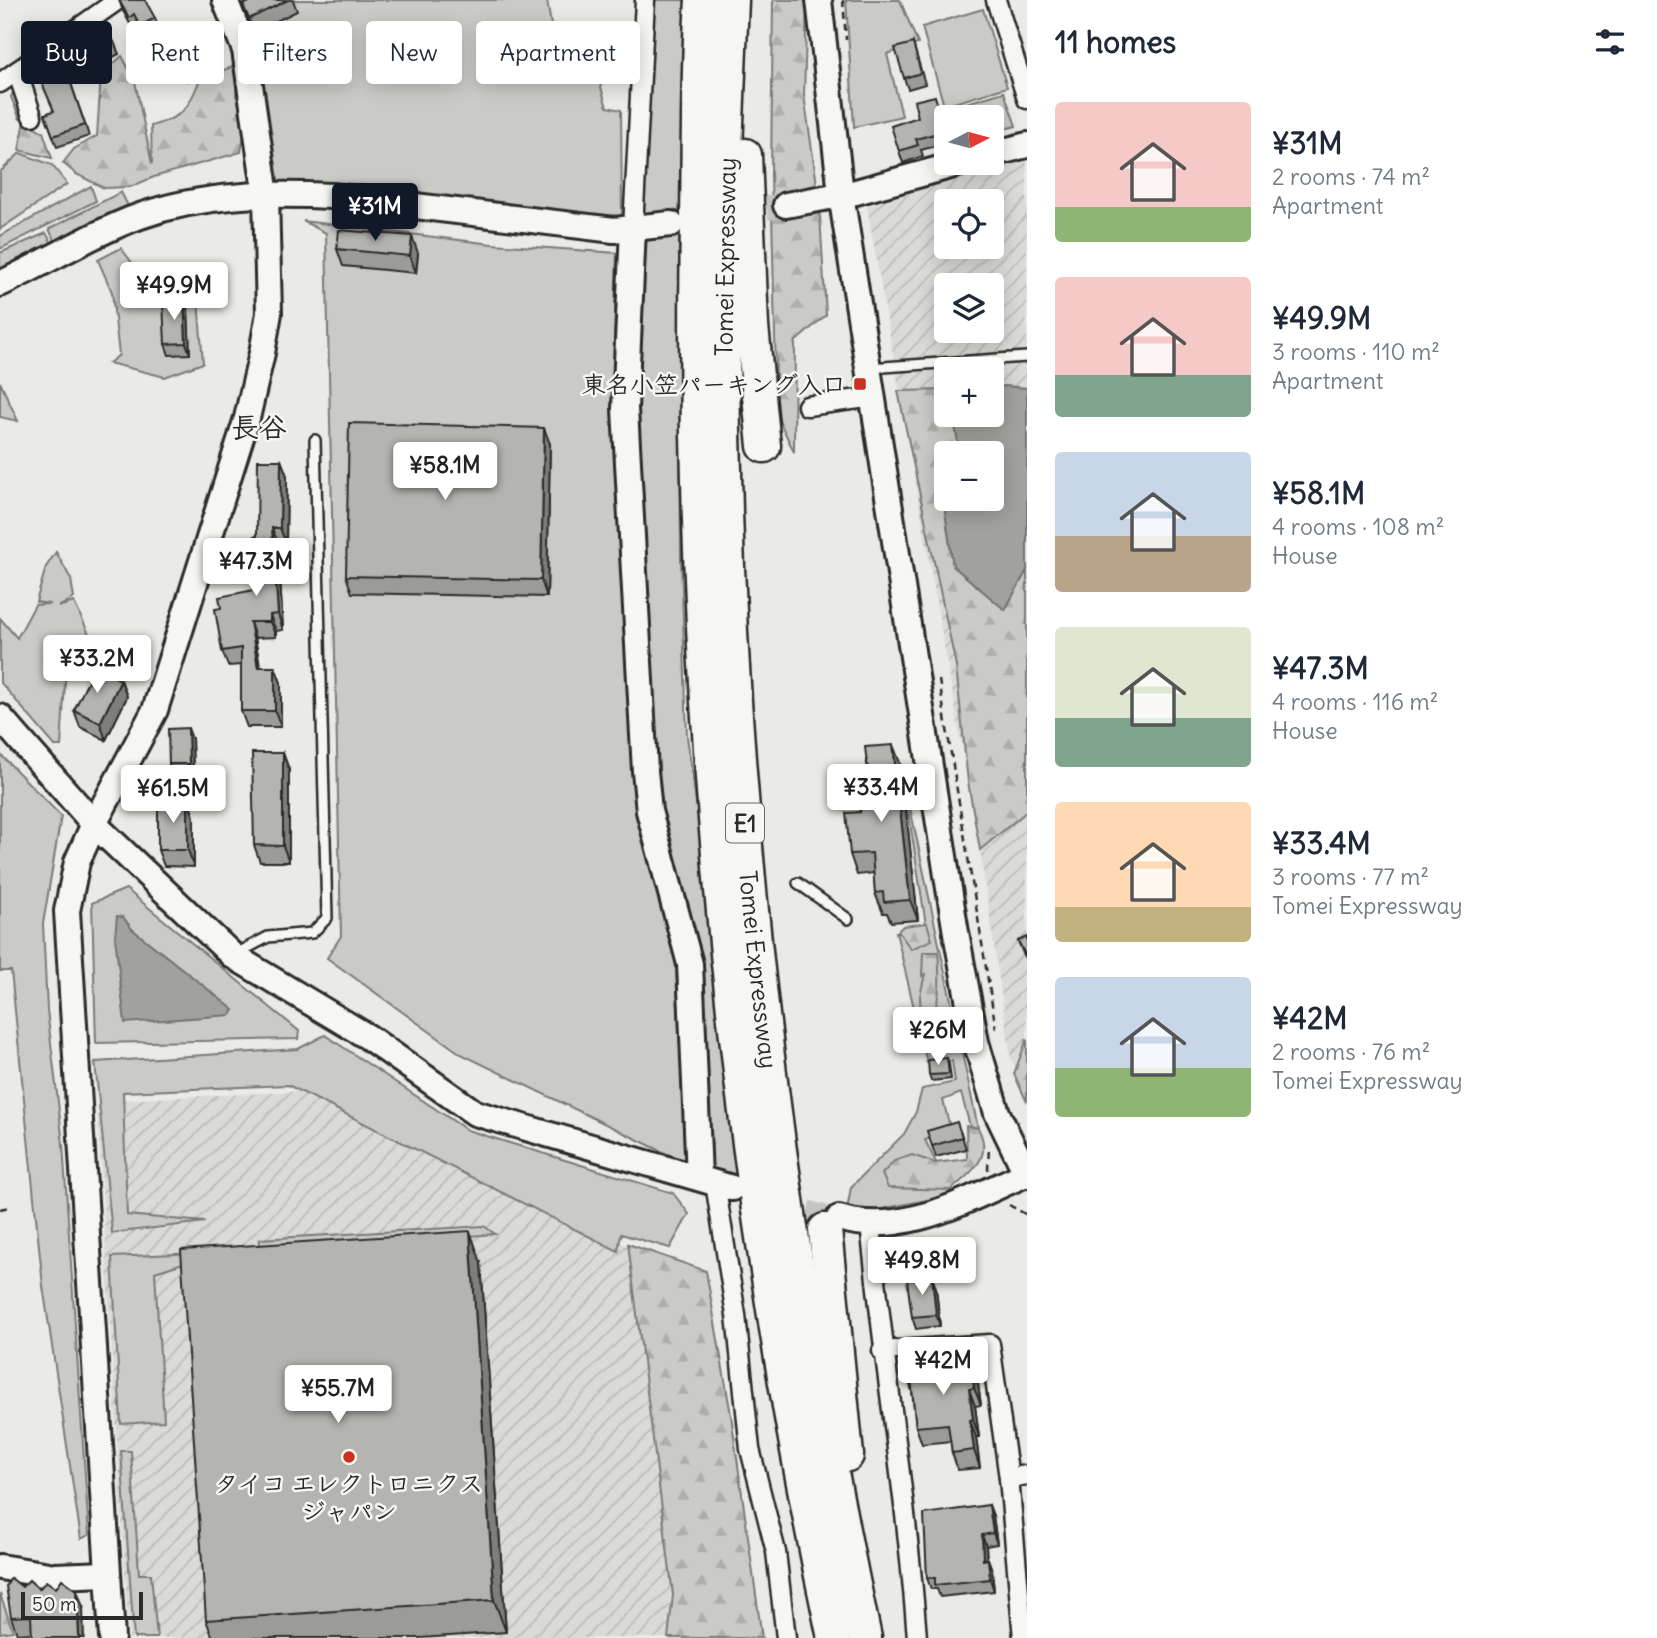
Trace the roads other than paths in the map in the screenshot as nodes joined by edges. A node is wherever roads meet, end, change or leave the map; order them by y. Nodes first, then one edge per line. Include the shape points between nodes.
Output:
1 (118, 0) edge
2 (225, 0) edge
3 (645, 0) edge
4 (702, 0) edge
5 (732, 0) edge
6 (743, 0) edge
7 (819, 0) edge
8 (996, 0) edge
9 (98, 5) edge
10 (17, 71) junction
11 (0, 83) edge
12 (1027, 99) edge
13 (32, 116) dead end
14 (1027, 145) edge
15 (1004, 151) edge
16 (934, 170) edge
17 (841, 194) junction
18 (266, 196) junction
19 (786, 205) tunnel mouth
20 (671, 224) dead end
21 (633, 228) junction
22 (0, 284) edge
23 (1027, 357) edge
24 (869, 368) junction
25 (874, 397) junction
26 (807, 406) dead end
27 (315, 440) dead end
28 (764, 446) dead end
29 (0, 717) edge
30 (94, 824) junction
31 (798, 883) dead end
32 (848, 919) dead end
33 (233, 956) junction
34 (1027, 1174) edge
35 (715, 1183) junction
36 (870, 1223) junction
37 (832, 1224) joint
38 (882, 1351) junction
39 (1018, 1477) edge
40 (804, 1494) junction
41 (0, 1567) edge
42 (107, 1574) junction
43 (112, 1638) edge
44 (786, 1638) edge
45 (822, 1638) edge
46 (834, 1638) edge
47 (866, 1638) edge
48 (917, 1638) edge
49 (1023, 1638) edge

1 - 9 street
2 - 18 street via 245,50
3 - 21 street
4 - 40 highway, Tomei Expressway / E1 via 696,410 712,794 750,1143
5 - 47 highway, Tomei Expressway / E1 via 723,285 724,428 745,827 779,1144 806,1336
6 - 28 highway via 752,326
7 - 17 street
8 - 12 street
9 - 10 street
10 - 11 street
10 - 13 street
14 - 15 street
16 - 17 street
17 - 19 street
17 - 24 street
18 - 21 street via 332,196 614,230
18 - 22 street via 209,198 139,216
18 - 30 street via 269,313 247,418 155,710
20 - 21 street
21 - 35 street via 625,409 645,771 649,811 690,964
23 - 24 lane
24 - 25 street
25 - 26 street
25 - 34 street via 976,1042 997,1113
27 - 33 lane via 327,918 312,933 268,937
29 - 30 street
30 - 33 street
30 - 42 street via 77,862 67,911
31 - 32 lane
33 - 35 street via 368,1037 475,1112
34 - 36 street via 920,1218
35 - 44 street via 736,1315 750,1449 776,1552
36 - 37 street
36 - 38 street
37 - 47 highway
38 - 39 street via 990,1344
38 - 48 street via 910,1548
39 - 49 street
40 - 45 highway
40 - 46 highway, Tomei Expressway / E1
41 - 42 street via 55,1576
42 - 43 street

